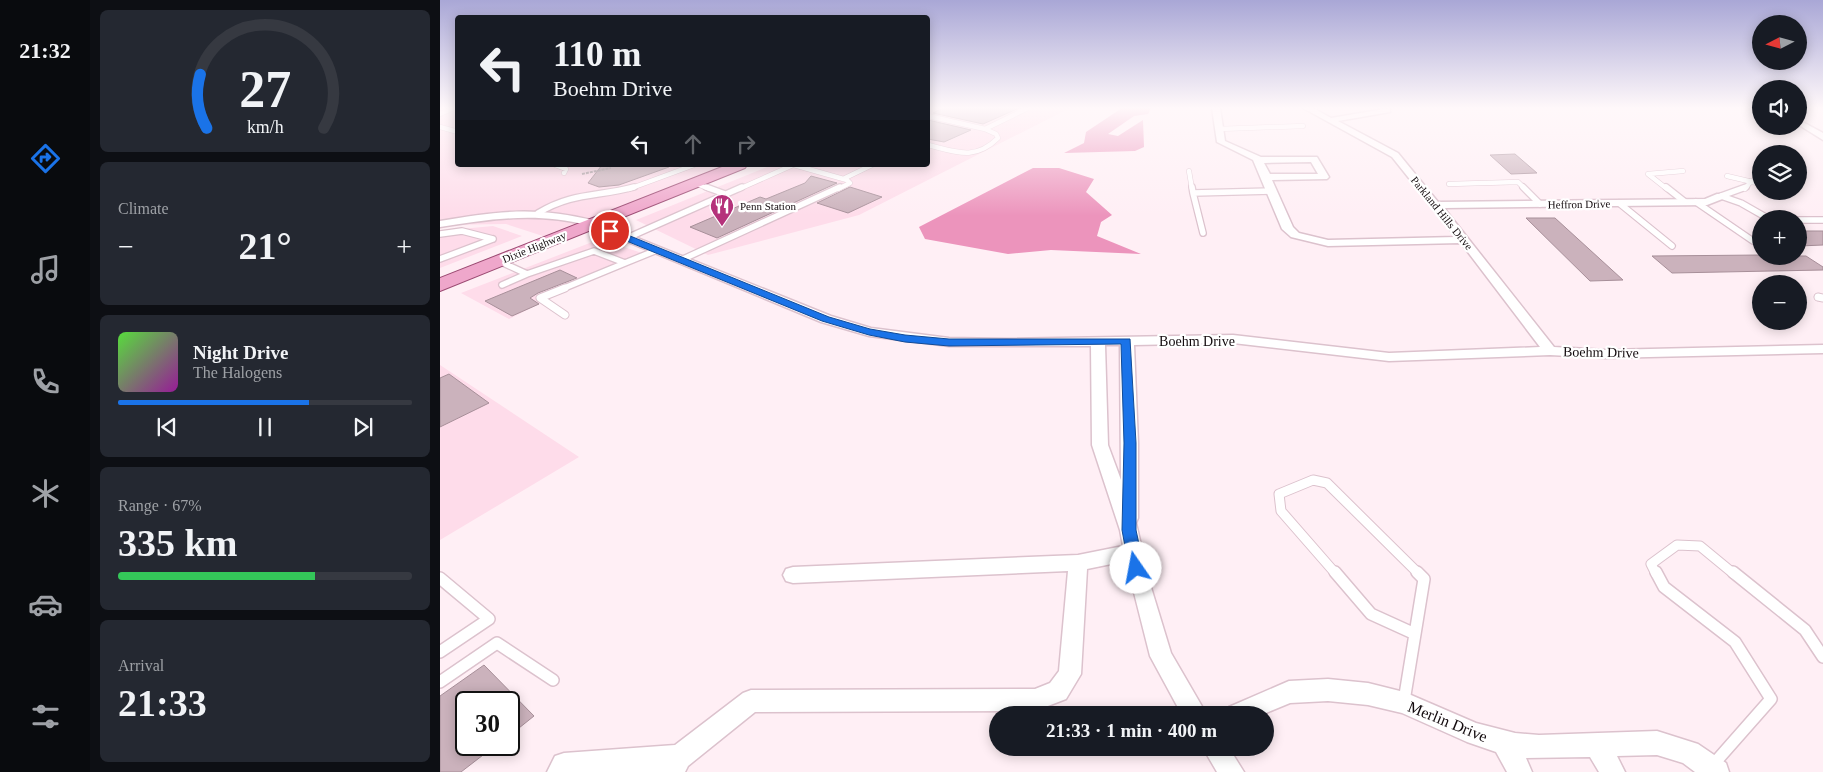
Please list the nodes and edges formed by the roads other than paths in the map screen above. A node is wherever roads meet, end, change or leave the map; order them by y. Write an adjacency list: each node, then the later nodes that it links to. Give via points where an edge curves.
1 (993, 144): 4 (lane, via 972,154)
2 (1225, 144): 5 (street)
3 (1375, 144): 28 (street, Parkland Hills Drive, via 1395,155)
4 (930, 145)
5 (1258, 160): 16 (street); 16 (street, via 1314,159 1324,177)
6 (560, 167): 14 (lane, via 566,169)
7 (689, 167): 30 (lane, via 639,186 568,197)
8 (735, 167): 19 (main road, Dixie Highway)
9 (789, 167): 23 (lane)
10 (801, 167): 17 (lane)
11 (868, 167): 17 (lane)
12 (1188, 171): 22 (lane)
13 (1682, 171): 25 (lane, via 1648,174)
14 (564, 173)
15 (1727, 176): 18 (lane)
16 (1266, 177): 21 (street)
17 (843, 179): 43 (lane, via 850,182)
18 (1751, 182): 24 (lane, via 1745,189)
19 (694, 184): 23 (lane); 33 (main road, Dixie Highway)
20 (1449, 184): 27 (lane, via 1518,182)
21 (1272, 191): 22 (lane); 38 (street, via 1288,229 1311,240 1328,243)
22 (1193, 193): 35 (lane)
23 (725, 194): 37 (lane)
24 (1721, 196): 25 (street, Heffron Drive, via 1707,202); 29 (lane)
25 (1690, 202): 26 (street, Heffron Drive); 39 (lane)
26 (1619, 203): 27 (street, Heffron Drive); 40 (lane)
27 (1540, 204): 28 (street, Heffron Drive)
28 (1435, 206): 38 (street, Parkland Hills Drive)
29 (1753, 210)
30 (538, 213): 33 (street, Boehm Drive); 34 (street, Boehm Drive, via 488,216)
31 (1807, 220): 32 (lane)
32 (1823, 220)
33 (591, 223): 37 (street, Boehm Drive); 44 (main road, Dixie Highway)
34 (440, 224)
35 (1203, 233)
36 (440, 234): 42 (lane, via 462,231 493,239)
37 (627, 238): 41 (street, Boehm Drive)
38 (1464, 240): 53 (street, Parkland Hills Drive)
39 (1752, 240)
40 (1672, 246)
41 (657, 250): 43 (street, Boehm Drive); 45 (lane)
42 (440, 259)
43 (681, 260): 51 (street, Boehm Drive, via 826,319 869,332 949,342)
44 (499, 261): 46 (lane); 47 (main road, Dixie Highway)
45 (626, 263): 46 (lane, via 594,251); 49 (lane, via 540,298)
46 (527, 274): 48 (lane)
47 (440, 285)
48 (502, 285)
49 (565, 315)
50 (1127, 341): 51 (street, Boehm Drive); 53 (street, Boehm Drive, via 1233,340 1389,357); 54 (street)
51 (1098, 342): 54 (street, via 1100,445)
52 (1823, 349): 53 (street, Boehm Drive, via 1606,354)
53 (1550, 351)
54 (1129, 530): 55 (street)
55 (1133, 552): 56 (street); 65 (street, via 1161,656)
56 (1078, 563): 57 (street); 70 (street, via 1070,674 1058,691 1035,700 750,701)
57 (792, 575)
58 (440, 578): 60 (lane, via 489,619)
59 (1415, 634): 59 (lane, via 1424,579 1327,483 1313,480 1280,494 1281,511 1371,614); 64 (lane)
60 (440, 652)
61 (1823, 657): 71 (lane, via 1805,630 1700,546 1677,545 1651,564 1664,587 1736,642 1771,699)
62 (553, 680): 63 (lane, via 497,643)
63 (440, 682)
64 (1404, 702): 66 (street, Merlin Drive, via 1328,690 1289,692); 67 (street, Merlin Drive, via 1475,734)
65 (1190, 706)
66 (1255, 706)
67 (1504, 742): 68 (street, Merlin Drive, via 1539,747); 74 (street)
68 (1596, 745): 71 (street, Merlin Drive, via 1656,742 1689,753); 75 (street)
69 (1221, 756): 73 (street)
70 (675, 764): 72 (street, via 564,765)
71 (1714, 770)
72 (559, 772)
73 (1232, 772)
74 (1520, 772)
75 (1613, 772)

